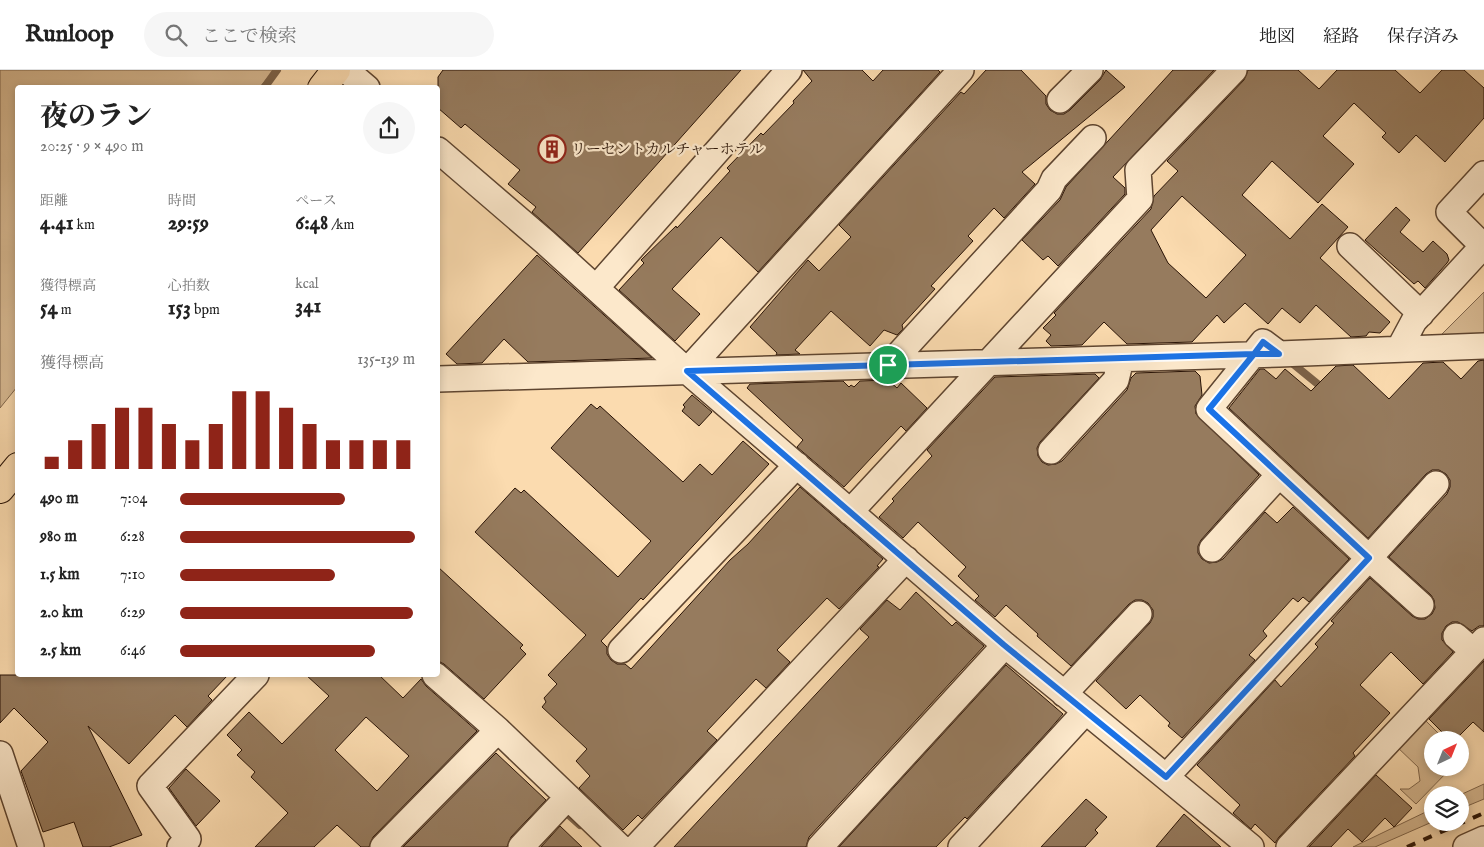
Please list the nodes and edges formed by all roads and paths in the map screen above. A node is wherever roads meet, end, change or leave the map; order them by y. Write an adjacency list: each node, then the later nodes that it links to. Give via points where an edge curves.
1 (336, 70): 7 (highway)
2 (346, 70): 8 (street)
3 (789, 70): 14 (street)
4 (962, 70): 22 (street)
5 (1090, 70): 9 (street)
6 (1234, 70): 20 (street, via 1138,170 1140,199)
7 (324, 85)
8 (363, 85)
9 (1060, 100)
10 (1093, 138): 21 (street)
11 (440, 152): 14 (street)
12 (1484, 174): 15 (street, via 1449,212 1483,246)
13 (1350, 246): 15 (street)
14 (596, 288): 22 (street)
15 (1421, 314): 17 (street)
16 (1484, 346): 17 (street)
17 (1399, 349): 18 (street, via 1279,354 1263,342)
18 (1254, 354): 19 (street); 27 (street, via 1209,409)
19 (1122, 359): 20 (street); 24 (street, via 1116,380)
20 (989, 362): 21 (street); 30 (street)
21 (888, 365): 22 (street)
22 (687, 371): 23 (street); 25 (street)
23 (440, 379)
24 (1051, 451)
25 (796, 465): 30 (street); 38 (street)
26 (15, 471): 29 (highway)
27 (1279, 474): 31 (street); 32 (street)
28 (1436, 484): 32 (street)
29 (0, 489)
30 (850, 512): 33 (street)
31 (1212, 549)
32 (1369, 558): 34 (street); 45 (street)
33 (906, 559): 37 (street); 53 (street)
34 (1421, 605)
35 (1140, 614): 41 (street)
36 (1471, 642): 57 (street)
37 (1004, 645): 41 (street); 54 (street)
38 (621, 650)
39 (254, 677): 49 (street, via 150,786 188,839)
40 (437, 677): 43 (street)
41 (1064, 694): 42 (street)
42 (1085, 712): 45 (street); 55 (street)
43 (492, 736): 46 (street); 50 (street)
44 (0, 754): 48 (street)
45 (1166, 777): 56 (street)
46 (562, 803): 51 (street); 52 (street)
47 (1484, 839): 58 (street)
48 (31, 847)
49 (180, 847)
50 (383, 847)
51 (521, 847)
52 (620, 847)
53 (636, 847)
54 (820, 847)
55 (961, 847)
56 (1251, 847)
57 (1290, 847)
58 (1466, 847)

